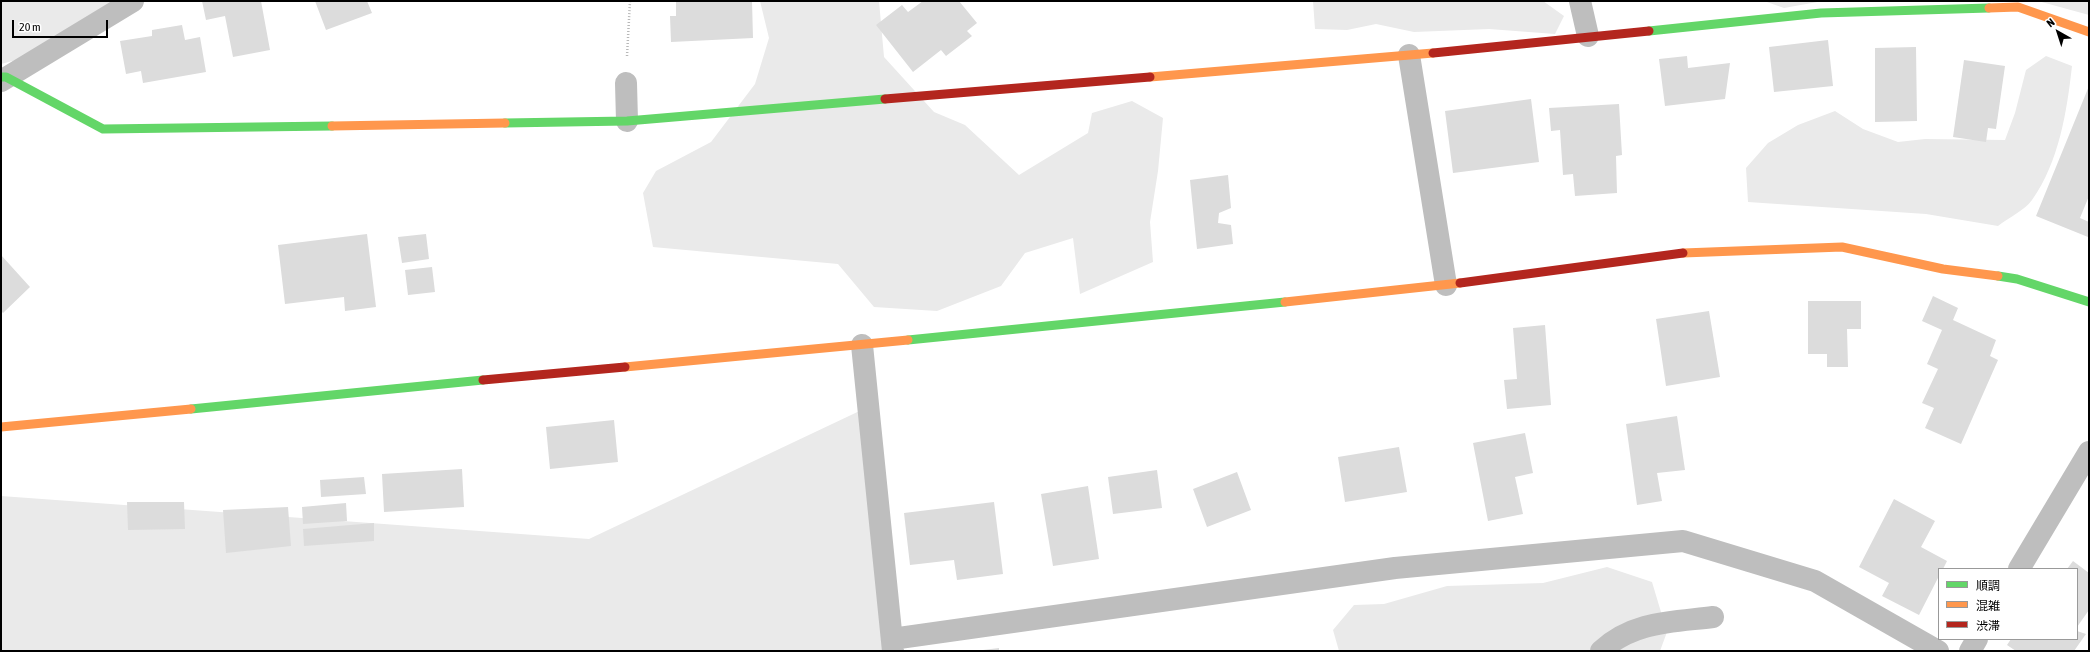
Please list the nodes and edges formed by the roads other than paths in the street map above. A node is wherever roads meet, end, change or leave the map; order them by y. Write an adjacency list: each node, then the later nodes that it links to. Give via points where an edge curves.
1 (133, 1): 6 (street)
2 (1580, 1): 4 (street)
3 (2089, 32): 4 (street, via 2018,7 1821,13)
4 (1588, 36): 5 (street)
5 (1409, 55): 8 (street); 9 (street)
6 (2, 78): 8 (street, via 103,128)
7 (626, 83): 8 (street)
8 (627, 121)
9 (1446, 285): 10 (street, via 1688,252 1842,247 1943,269 2017,279); 11 (street)
10 (2089, 302)
11 (862, 345): 12 (street); 17 (street)
12 (1, 428)
13 (2089, 452): 14 (street)
14 (2020, 568)
15 (1713, 617): 18 (street, via 1645,625 1612,641)
16 (1976, 640): 20 (street)
17 (892, 645): 19 (street, via 1394,568 1683,541 1815,581)
18 (1601, 651)
19 (1938, 651)
20 (1970, 651)

